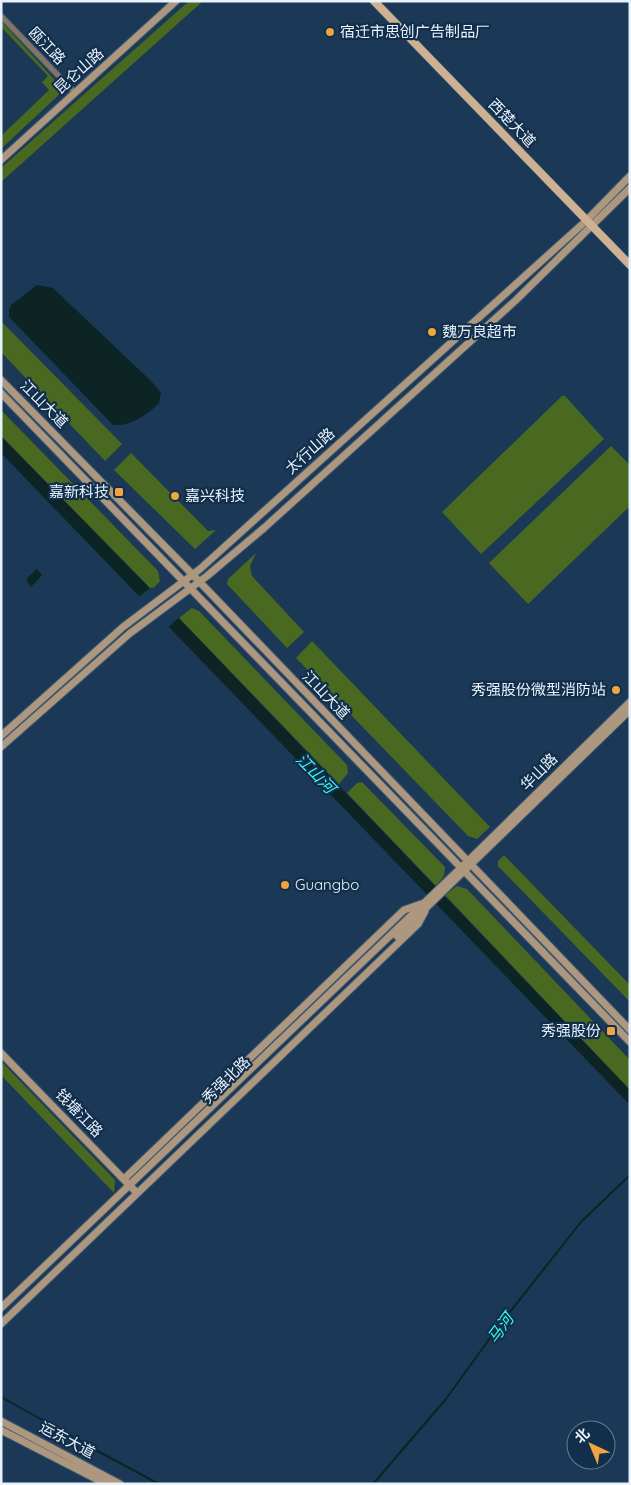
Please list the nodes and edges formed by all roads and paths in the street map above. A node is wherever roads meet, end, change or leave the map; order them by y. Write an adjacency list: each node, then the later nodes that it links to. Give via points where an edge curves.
1 (176, 1): 4 (street, 昆仑山路)
2 (374, 1): 8 (main road, 西楚大道)
3 (1, 16): 4 (street, 瓯江路)
4 (75, 93): 5 (street, 昆仑山路)
5 (1, 160)
6 (630, 176): 8 (street, 太行山路)
7 (630, 188): 8 (street, 太行山路)
8 (589, 223): 9 (main road, 西楚大道); 12 (street, 太行山路); 14 (street, 太行山路, via 516,300)
9 (630, 265)
10 (1, 380): 12 (street, 江山大道)
11 (1, 393): 13 (street, 江山大道)
12 (192, 574): 13 (street, 太行山路); 14 (street, 江山大道)
13 (184, 580): 15 (street, 江山大道); 18 (street, 太行山路, via 142,612)
14 (200, 582): 15 (street, 太行山路); 20 (street, 江山大道)
15 (192, 588): 19 (street, 太行山路, via 148,620); 21 (street, 江山大道)
16 (630, 702): 20 (street, 华山路)
17 (630, 710): 20 (street, 华山路)
18 (1, 736)
19 (1, 747)
20 (469, 864): 21 (street, 秀强北路); 23 (street, 江山大道)
21 (463, 869): 22 (street, 秀强北路); 24 (street, 江山大道)
22 (426, 904): 26 (street, 秀强北路); 26 (street, via 404,910)
23 (630, 1030)
24 (630, 1042)
25 (1, 1053): 26 (street, 钱塘江路)
26 (131, 1186): 27 (street, 秀强北路); 28 (street, 秀强北路); 29 (street)
27 (1, 1308)
28 (1, 1315)
29 (1, 1324)
30 (1, 1420): 33 (street, 运东大道)
31 (1, 1430): 32 (street, 运东大道)
32 (106, 1484)
33 (120, 1484)

